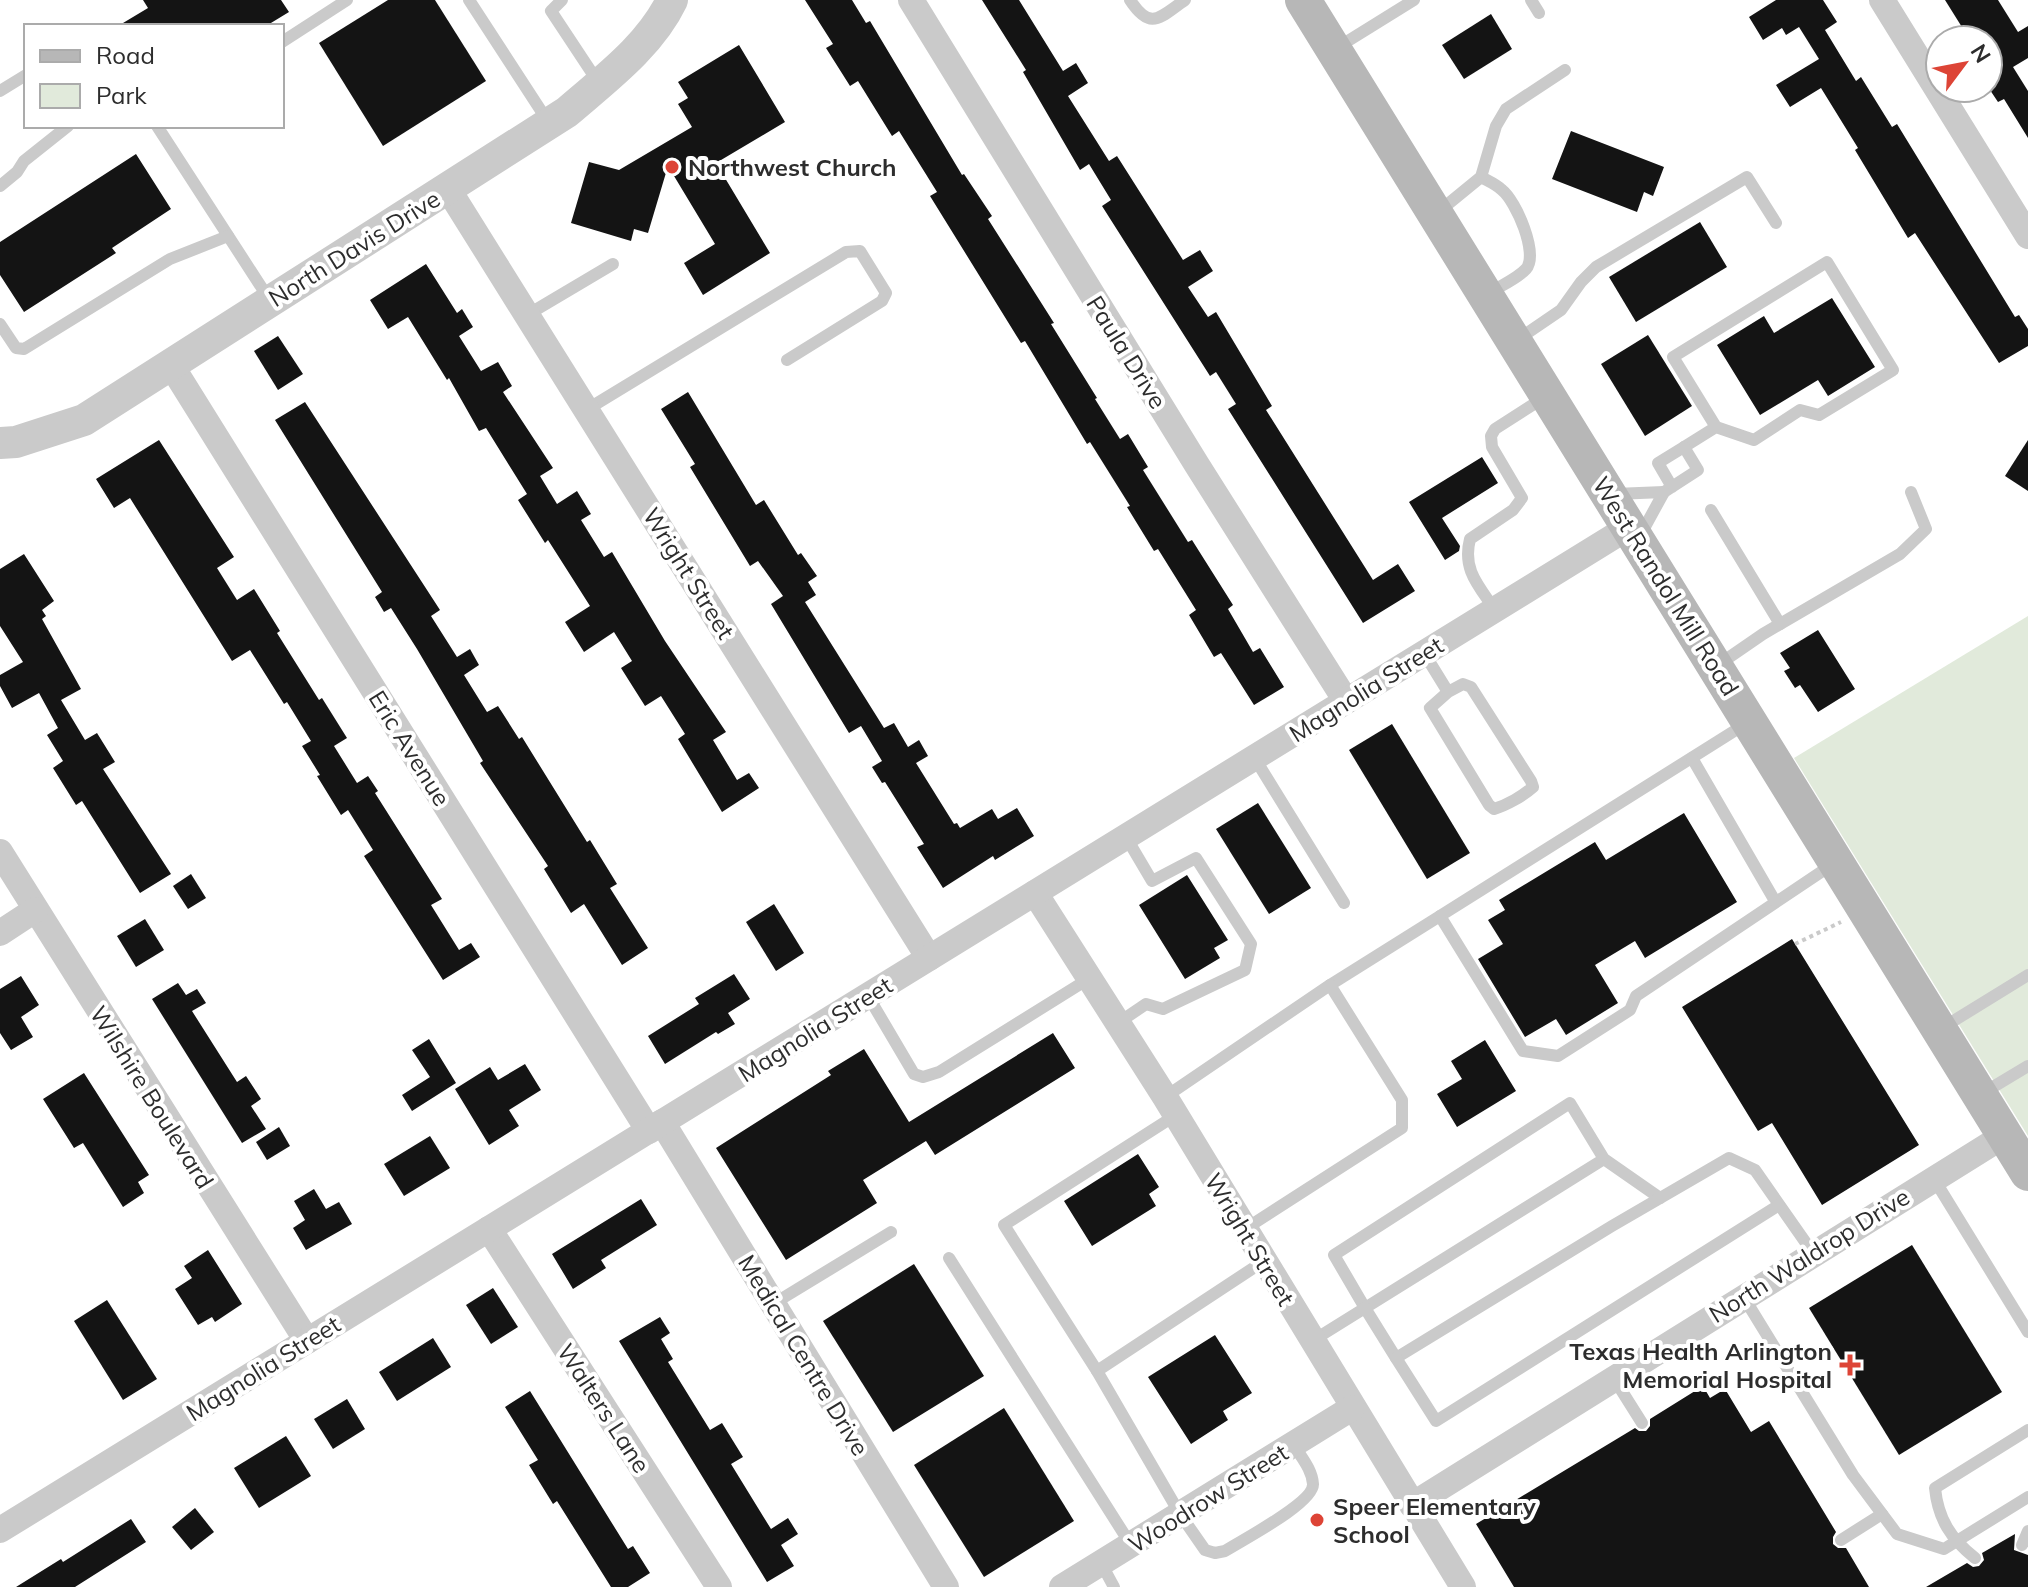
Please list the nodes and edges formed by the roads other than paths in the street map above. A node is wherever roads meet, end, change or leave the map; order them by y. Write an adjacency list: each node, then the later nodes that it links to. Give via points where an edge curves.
1 (347, 0): 13 (lane)
2 (469, 0): 19 (lane)
3 (562, 0): 17 (lane, via 551,11)
4 (672, 0): 17 (street, North Davis Drive, via 662,21)
5 (911, 0): 52 (street, Paula Drive)
6 (1130, 0): 7 (lane, via 1149,19)
7 (1185, 0)
8 (1303, 0): 14 (main road, West Randol Mill Road)
9 (1414, 0): 14 (lane)
10 (1531, 0): 12 (lane)
11 (1882, 0): 28 (street)
12 (1539, 13)
13 (284, 41)
14 (1334, 49): 25 (main road, West Randol Mill Road)
15 (1565, 70): 22 (lane, via 1506,109)
16 (24, 76): 18 (lane)
17 (599, 83): 19 (street, North Davis Drive)
18 (0, 91)
19 (549, 123): 24 (street, North Davis Drive)
20 (65, 128): 23 (lane)
21 (162, 130): 27 (lane)
22 (1481, 177): 25 (lane); 30 (lane, via 1503,190 1516,207 1530,261 1525,270)
23 (0, 186)
24 (448, 189): 31 (street, North Davis Drive); 32 (street, Wright Street)
25 (1436, 214): 30 (main road, West Randol Mill Road)
26 (1776, 223): 34 (lane, via 1747,177 1596,267 1561,310)
27 (228, 236): 31 (lane); 33 (lane, via 170,259 24,349 16,348)
28 (2028, 236)
29 (613, 264): 32 (lane)
30 (1486, 295): 34 (main road, West Randol Mill Road)
31 (271, 301): 36 (street, North Davis Drive)
32 (527, 315): 38 (street, Wright Street)
33 (0, 324)
34 (1515, 342): 37 (main road, West Randol Mill Road)
35 (787, 360): 38 (lane, via 882,301 886,293 860,251 846,252)
36 (171, 365): 40 (street, North Davis Drive, via 84,420); 75 (street, Eric Avenue)
37 (1548, 395): 44 (main road, West Randol Mill Road); 47 (lane, via 1491,436 1492,447 1522,498 1470,539 1467,549 1468,570)
38 (586, 410): 65 (street, Wright Street)
39 (1716, 427): 39 (lane, via 1673,357 1827,262 1893,370 1819,415 1800,410 1754,440); 41 (lane)
40 (0, 443)
41 (1684, 447): 42 (lane, via 1658,463); 42 (lane, via 1698,470)
42 (1668, 489): 44 (lane); 46 (lane)
43 (1911, 492): 48 (lane, via 1926,529 1900,554)
44 (1609, 494): 46 (main road, West Randol Mill Road)
45 (1711, 510): 48 (lane)
46 (1633, 534): 47 (street, Magnolia Street); 50 (main road, West Randol Mill Road)
47 (1495, 610): 49 (street, Magnolia Street)
48 (1780, 624): 50 (lane)
49 (1424, 653): 51 (lane); 52 (street, Magnolia Street)
50 (1716, 667): 53 (main road, West Randol Mill Road)
51 (1448, 692): 51 (lane, via 1463,684 1471,687 1531,781 1528,792 1500,808 1489,805 1430,708)
52 (1346, 701): 54 (street, Magnolia Street)
53 (1750, 722): 55 (lane); 58 (main road, West Randol Mill Road)
54 (1254, 757): 56 (street, Magnolia Street); 61 (lane)
55 (1692, 758): 60 (lane); 63 (lane)
56 (1126, 837): 59 (street, Magnolia Street); 70 (lane, via 1152,881 1196,858 1251,944 1245,970 1163,1009 1146,1004)
57 (0, 852): 62 (street, Wilshire Boulevard)
58 (1836, 862): 60 (lane); 71 (main road, West Randol Mill Road)
59 (1035, 893): 65 (street, Magnolia Street); 67 (street, Wright Street)
60 (1775, 901): 63 (lane, via 1636,996 1630,1010 1558,1056 1523,1051)
61 (1344, 903)
62 (35, 910): 64 (street); 92 (street, Wilshire Boulevard)
63 (1440, 916): 68 (lane)
64 (0, 933)
65 (929, 958): 69 (street, Magnolia Street)
66 (2028, 975): 71 (lane)
67 (1090, 978): 69 (lane, via 923,1077 914,1074); 70 (street, Wright Street)
68 (1330, 985): 74 (lane); 83 (lane, via 1402,1100 1402,1128)
69 (868, 996): 75 (street, Magnolia Street)
70 (1118, 1023): 74 (street, Wright Street)
71 (1940, 1029): 73 (main road, West Randol Mill Road)
72 (2028, 1066): 73 (lane)
73 (1980, 1095): 76 (main road, West Randol Mill Road)
74 (1170, 1106): 83 (street, Wright Street); 95 (lane, via 1004,1225)
75 (655, 1126): 82 (street, Magnolia Street); 89 (street, Medical Centre Drive)
76 (2005, 1135): 78 (main road, West Randol Mill Road); 79 (street, North Waldrop Drive)
77 (1604, 1159): 80 (lane); 90 (lane); 90 (lane, via 1570,1103 1334,1255)
78 (2028, 1173)
79 (1934, 1179): 85 (street, North Waldrop Drive); 91 (lane)
80 (1660, 1198): 81 (lane, via 1729,1158 1755,1170); 94 (lane)
81 (1779, 1205): 85 (lane); 94 (lane, via 1436,1421)
82 (489, 1229): 92 (street, Magnolia Street); 113 (street, Walters Lane)
83 (1245, 1229): 87 (street, Wright Street)
84 (891, 1232): 89 (lane)
85 (1813, 1253): 88 (street, North Waldrop Drive)
86 (949, 1258): 109 (lane)
87 (1264, 1261): 93 (street, Wright Street); 95 (lane)
88 (1743, 1296): 96 (street, North Waldrop Drive); 104 (lane)
89 (773, 1304): 114 (street, Medical Centre Drive)
90 (1365, 1308): 93 (lane); 94 (lane)
91 (2028, 1332)
92 (307, 1341): 105 (street, Magnolia Street)
93 (1312, 1341): 97 (street, Wright Street)
94 (1396, 1358)
95 (1097, 1371): 103 (lane)
96 (1613, 1377): 98 (lane); 102 (street, North Waldrop Drive)
97 (1352, 1408): 100 (street, Woodrow Street); 102 (street, Wright Street)
98 (1642, 1423)
99 (2028, 1430): 108 (lane, via 1935,1488 1937,1508)
100 (1294, 1445): 103 (street, Woodrow Street); 103 (lane, via 1309,1469 1311,1494 1255,1533 1215,1553 1205,1550)
101 (2028, 1497): 108 (lane)
102 (1412, 1505): 117 (street, Wright Street)
103 (1180, 1514): 109 (street, Woodrow Street)
104 (1882, 1514): 107 (lane); 108 (lane, via 1897,1534 1944,1549)
105 (0, 1530)
106 (2028, 1531): 110 (lane)
107 (1841, 1540)
108 (1955, 1542): 111 (lane)
109 (1131, 1545): 112 (street, Woodrow Street)
110 (2022, 1545)
111 (1975, 1558)
112 (1101, 1563): 115 (street, Woodrow Street); 116 (lane)
113 (719, 1587)
114 (946, 1587)
115 (1062, 1587)
116 (1114, 1587)
117 (1463, 1587)

